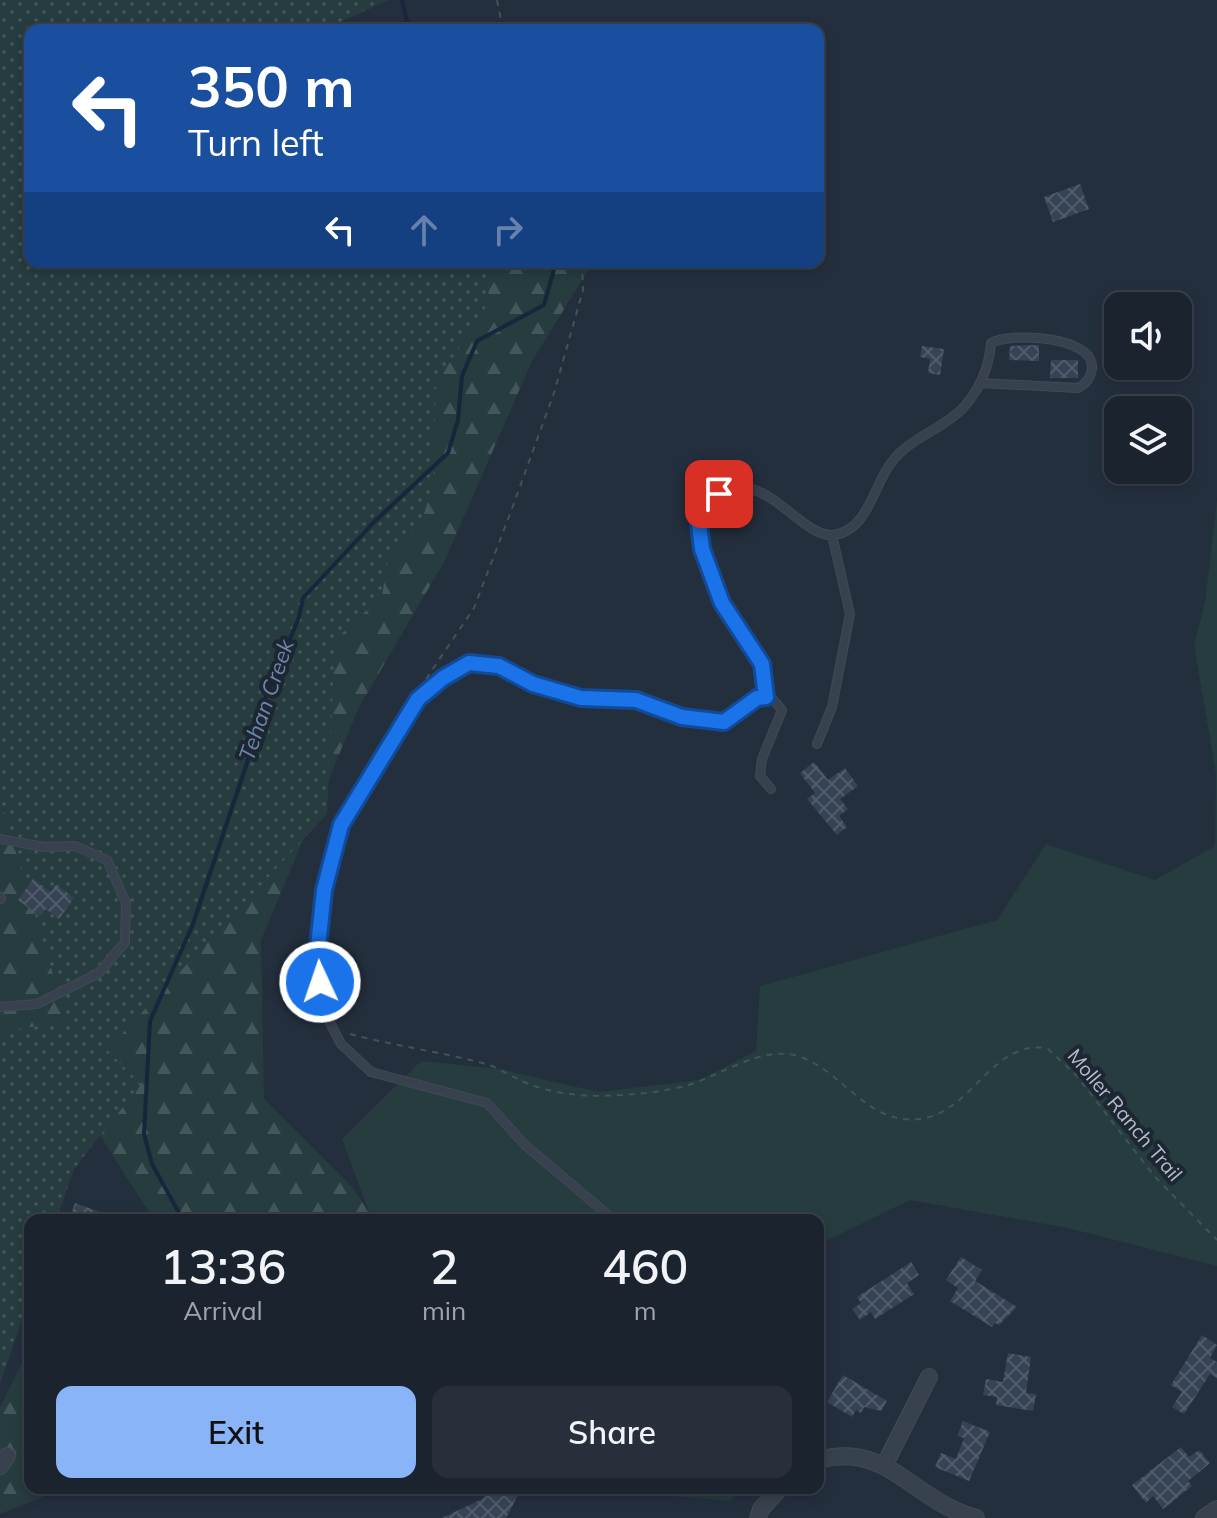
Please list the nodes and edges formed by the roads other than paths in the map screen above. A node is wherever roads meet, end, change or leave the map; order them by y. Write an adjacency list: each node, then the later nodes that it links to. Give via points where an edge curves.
1 (980, 383): 1 (lane, via 989,367 991,343 1002,338 1077,346 1091,361 1089,379 1078,388); 2 (lane, via 962,409 893,460 866,512 850,529)
2 (832, 535): 3 (lane, via 753,490 719,494 702,514 699,535 711,578 762,664); 4 (lane, via 850,614 832,707)
3 (766, 697): 5 (lane, via 782,710 762,759 760,776); 8 (lane, via 724,722 682,717 636,700 581,698 533,684 499,666 469,663 418,699 341,825 324,890 317,956 323,1009 341,1044 371,1072 487,1103 525,1145)
4 (817, 744)
5 (771, 789)
6 (0, 839): 7 (lane, via 75,846 107,860 126,903 125,942 99,973 37,1004)
7 (0, 1007)
8 (607, 1214)
9 (929, 1377): 11 (street)
10 (824, 1458): 11 (street, via 865,1456)
11 (885, 1464): 15 (street, via 919,1492)
12 (775, 1494): 14 (street)
13 (1217, 1509): 16 (street)
14 (758, 1518)
15 (976, 1518)
16 (1204, 1518)

